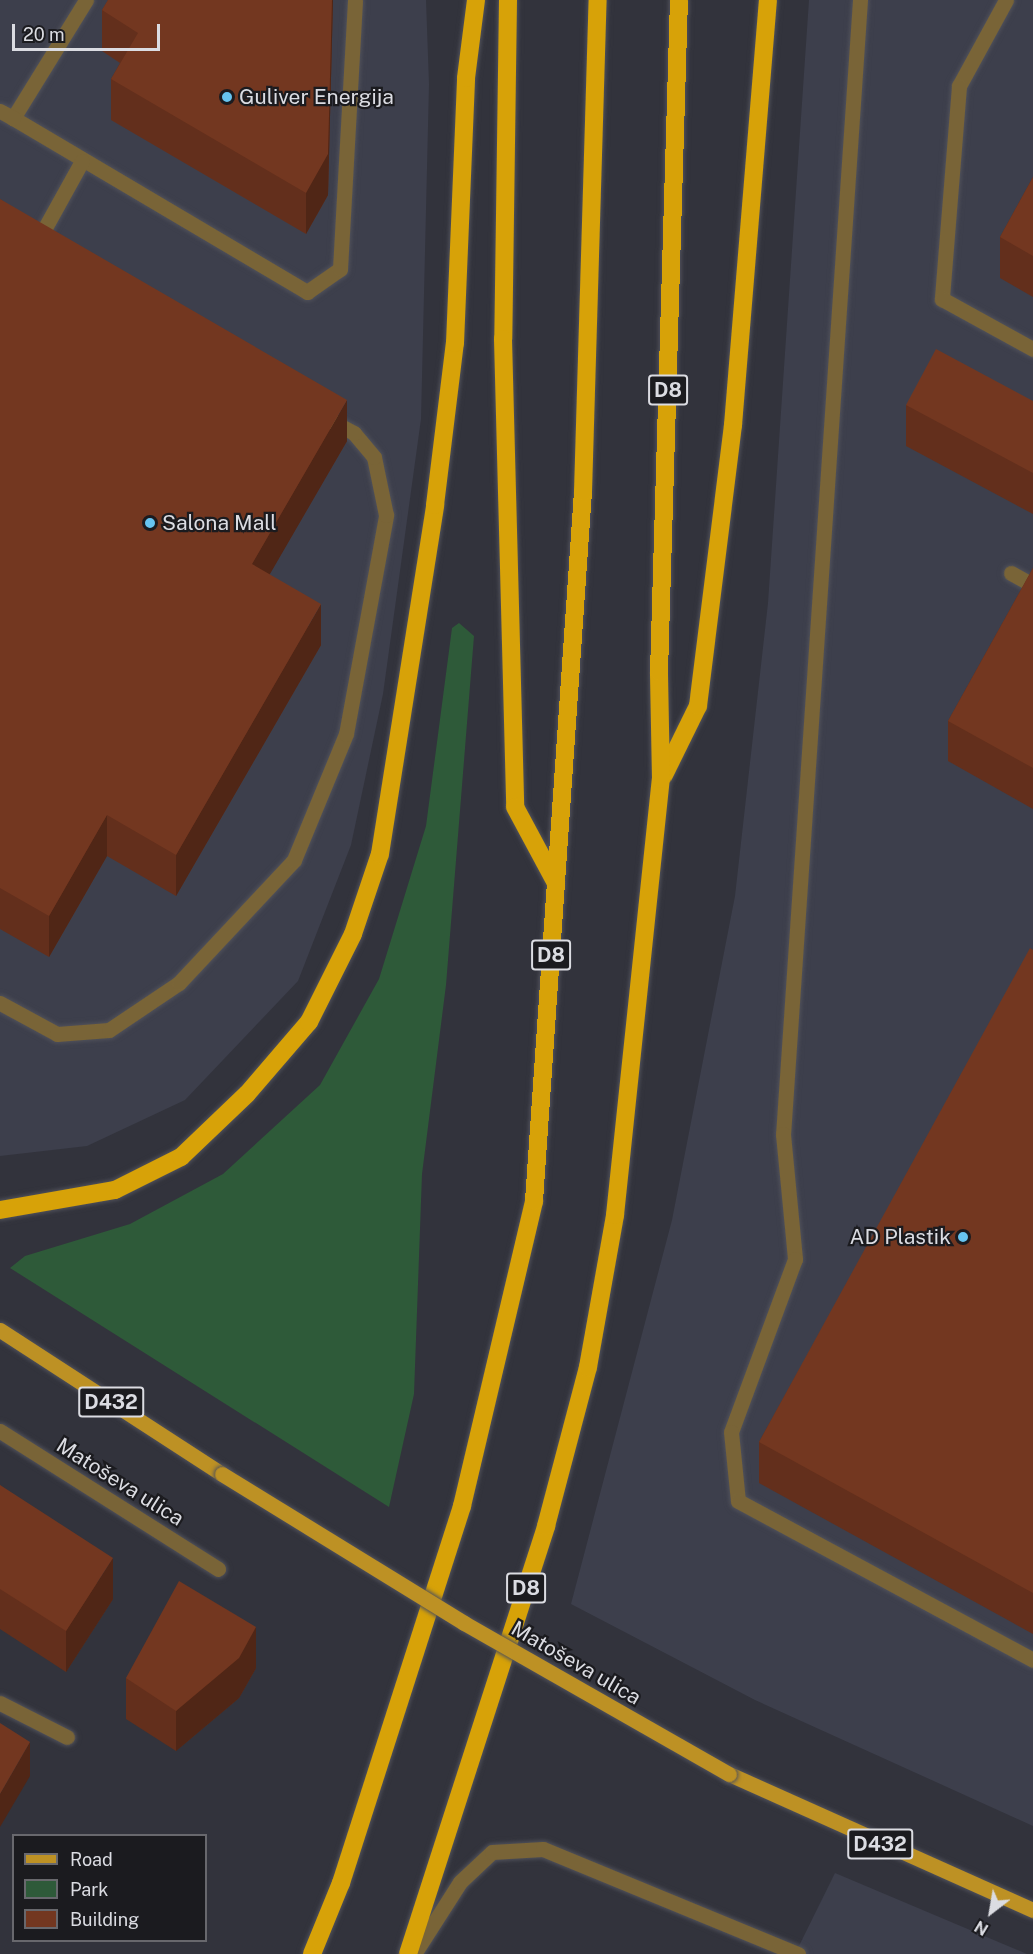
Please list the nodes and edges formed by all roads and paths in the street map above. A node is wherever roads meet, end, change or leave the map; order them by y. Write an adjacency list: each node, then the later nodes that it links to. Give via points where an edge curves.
1 (86, 0): 10 (street)
2 (355, 0): 11 (street, via 340,269 307,292)
3 (476, 0): 20 (highway, via 466,78 454,343 403,732 380,854 353,934 309,1022 247,1094 181,1157 115,1190)
4 (508, 0): 18 (highway, via 503,328 515,807)
5 (598, 0): 18 (highway, D8, via 583,492)
6 (679, 0): 17 (highway, D8, via 659,672)
7 (768, 0): 17 (highway, via 734,413 698,706)
8 (860, 0): 24 (street, via 783,1134 795,1259 731,1431 738,1501)
9 (1006, 0): 13 (street, via 959,86 942,299)
10 (6, 115): 11 (street)
11 (82, 161): 12 (street, via 38,252)
12 (16, 240)
13 (1033, 349)
14 (318, 413): 19 (street, via 354,433 374,457 386,515 346,734 294,861 179,982 109,1030 57,1034)
15 (1011, 573): 16 (street)
16 (1033, 585)
17 (662, 779): 29 (highway, D8, via 615,1215 588,1367 546,1526)
18 (556, 883): 28 (highway, D8, via 531,1212 462,1506 341,1883)
19 (0, 1003)
20 (0, 1210)
21 (0, 1330): 27 (main road, Matoševa ulica / D432, bridge, via 222,1474 464,1623 729,1774)
22 (0, 1431): 23 (street, Matoševa ulica)
23 (218, 1569)
24 (1033, 1660)
25 (0, 1703): 26 (street)
26 (67, 1737)
27 (1033, 1910)
28 (312, 1954)
29 (408, 1954)
30 (414, 1954): 31 (street, via 460,1882 492,1852 543,1849 673,1899)
31 (798, 1954)

